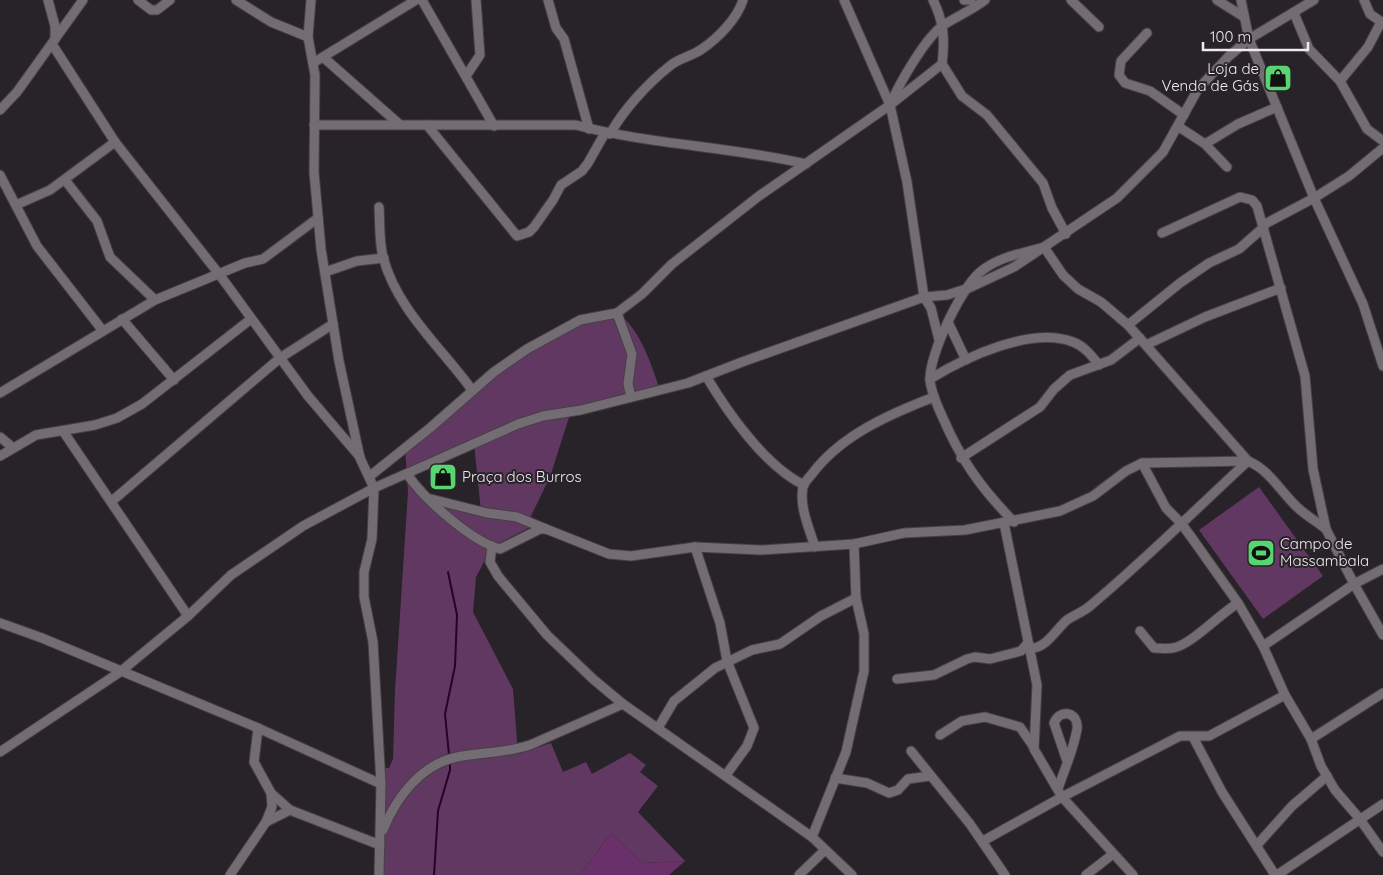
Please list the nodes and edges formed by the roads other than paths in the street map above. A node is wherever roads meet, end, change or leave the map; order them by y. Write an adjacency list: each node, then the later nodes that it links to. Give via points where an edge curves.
1 (48, 0): 30 (street, via 55,26)
2 (83, 0): 30 (street)
3 (138, 0): 4 (street, via 151,10 157,10)
4 (170, 0)
5 (236, 0): 28 (street, via 271,22)
6 (311, 0): 28 (street)
7 (416, 0): 31 (street)
8 (422, 0): 34 (street)
9 (476, 0): 34 (street, via 480,55)
10 (548, 0): 45 (street, via 556,28 564,39)
11 (743, 0): 46 (street, via 740,11 712,40 701,50 668,68)
12 (844, 0): 36 (street)
13 (933, 0): 25 (street)
14 (964, 0): 15 (street)
15 (972, 0)
16 (985, 0): 25 (street)
17 (1071, 0): 26 (street)
18 (1217, 0): 23 (street)
19 (1241, 0): 23 (street)
20 (1314, 0): 22 (street)
21 (1364, 0): 24 (street, via 1370,14)
22 (1294, 13): 29 (street); 35 (street, via 1309,49)
23 (1244, 17): 29 (street)
24 (1382, 23): 35 (street, via 1368,47)
25 (943, 25): 33 (street); 36 (street, via 918,56)
26 (1099, 28)
27 (1147, 33): 39 (street, via 1121,61 1118,75 1125,83 1150,91)
28 (308, 38): 32 (street)
29 (1249, 39): 37 (street); 39 (street, via 1228,56 1198,89)
30 (53, 41): 38 (street, via 17,92); 48 (street)
31 (323, 57): 32 (street); 40 (street)
32 (313, 63): 41 (street)
33 (942, 64): 36 (street); 61 (street, via 962,96 987,115 1043,183)
34 (466, 76): 43 (street)
35 (1340, 81): 47 (street, via 1361,121)
36 (890, 105): 51 (street); 68 (street, via 907,182)
37 (1277, 107): 49 (street, via 1238,124); 55 (street)
38 (0, 110)
39 (1184, 115): 44 (street)
40 (399, 124): 41 (street); 42 (street)
41 (314, 125): 58 (street)
42 (427, 125): 43 (street); 46 (street, via 517,236 534,227 561,185 582,171)
43 (494, 126): 45 (street, via 562,124)
44 (1179, 127): 49 (street); 61 (street, via 1163,152 1117,198)
45 (589, 129): 46 (street)
46 (608, 134): 51 (street, via 724,148)
47 (1383, 141)
48 (115, 142): 54 (street); 65 (street)
49 (1205, 144): 52 (street)
50 (1383, 148): 55 (street, via 1349,176)
51 (806, 164): 70 (street, via 672,264 642,294)
52 (1227, 167)
53 (0, 175): 56 (street)
54 (64, 180): 56 (street); 69 (street, via 97,221 110,257)
55 (1314, 198): 59 (street); 82 (street, via 1363,304)
56 (16, 205): 76 (street, via 37,246)
57 (380, 208): 63 (street)
58 (318, 218): 64 (street); 65 (street, via 263,259 245,262)
59 (1264, 226): 60 (street, via 1252,200 1240,197); 67 (street); 75 (street, via 1239,249 1180,282)
60 (1162, 233)
61 (1066, 234): 62 (street)
62 (1044, 248): 66 (street, via 1014,267); 75 (street, via 1063,275 1078,289 1101,302)
63 (384, 258): 64 (street, via 357,261); 88 (street, via 392,282 417,321)
64 (325, 272): 74 (street)
65 (219, 274): 69 (street); 72 (street)
66 (969, 288): 68 (street); 73 (street)
67 (1281, 288): 78 (street); 109 (street, via 1305,376 1313,469)
68 (924, 298): 77 (street, via 931,308); 85 (street)
69 (155, 300): 71 (street)
70 (617, 312): 88 (street, via 580,320 527,350); 90 (street, via 632,354 628,384)
71 (122, 319): 76 (street); 87 (street)
72 (251, 319): 79 (street); 87 (street)
73 (948, 322): 77 (street); 80 (street)
74 (333, 324): 79 (street); 96 (street)
75 (1128, 325): 78 (street)
76 (103, 330): 89 (street)
77 (939, 340): 83 (street)
78 (1143, 341): 81 (street); 98 (street)
79 (280, 358): 96 (street); 105 (street)
80 (966, 360): 81 (street, via 1027,339 1051,337 1074,342); 84 (street)
81 (1100, 365): 97 (street, via 1070,374 1040,407)
82 (1383, 366)
83 (932, 367): 84 (street); 86 (street)
84 (948, 368): 86 (street)
85 (706, 376): 90 (street); 102 (street, via 738,423 775,466)
86 (930, 379): 91 (street)
87 (174, 380): 92 (street, via 117,418)
88 (472, 390): 101 (street)
89 (0, 393)
90 (631, 397): 100 (street, via 518,424)
91 (934, 397): 97 (street); 102 (street, via 889,414 846,442 822,460)
92 (63, 431): 94 (street, via 36,435); 105 (street)
93 (0, 437): 94 (street)
94 (12, 447): 95 (street)
95 (0, 456)
96 (360, 458): 101 (street)
97 (961, 458): 106 (street)
98 (1248, 461): 99 (street); 107 (street); 109 (street, via 1271,476 1296,506)
99 (1142, 463): 106 (street, via 1080,503 1060,511); 107 (street, via 1166,508)
100 (407, 474): 103 (street); 104 (street)
101 (370, 476): 103 (street)
102 (804, 485): 113 (street, via 802,500)
103 (374, 488): 118 (street, via 303,526 231,575); 143 (street, via 372,538 364,572 364,597 372,642)
104 (429, 498): 108 (street, via 517,517); 111 (street, via 468,533)
105 (112, 501): 118 (street)
106 (1009, 522): 110 (street, via 965,530 904,533); 122 (street)
107 (1181, 523): 117 (street); 122 (street, via 1089,608 1067,620 1049,640 1032,649)
108 (546, 529): 111 (street, via 507,546); 112 (street, via 609,554 648,555)
109 (1326, 529): 115 (street)
110 (854, 544): 113 (street); 116 (street)
111 (492, 546): 129 (street, via 490,562 525,609 547,635)
112 (695, 547): 113 (street, via 762,550); 124 (street, via 720,623)
113 (815, 547)
114 (1383, 569): 115 (street)
115 (1354, 584): 121 (street); 123 (street)
116 (856, 598): 124 (street, via 821,616 780,644); 142 (street, via 864,634 864,670 846,752)
117 (1238, 603): 120 (street, via 1176,647 1154,648); 123 (street)
118 (188, 616): 125 (street)
119 (0, 623): 125 (street)
120 (1140, 631)
121 (1383, 635)
122 (1028, 646): 126 (street, via 990,659 967,659 934,675); 135 (street, via 1037,685)
123 (1263, 646): 128 (street)
124 (727, 660): 131 (street, via 674,701); 139 (street, via 754,728 747,746)
125 (120, 672): 130 (street); 137 (street)
126 (897, 679)
127 (1383, 693): 134 (street)
128 (1285, 695): 133 (street, via 1209,736); 134 (street)
129 (623, 704): 131 (street); 151 (street, via 515,750 456,757 441,763 408,786 392,806)
130 (258, 728): 143 (street); 144 (street, via 254,762)
131 (658, 728): 139 (street)
132 (940, 735): 135 (street, via 962,720 992,718 1020,727)
133 (1193, 737): 145 (street, via 1180,736); 153 (street, via 1222,792)
134 (1311, 739): 141 (street)
135 (1034, 749): 145 (street)
136 (911, 751): 140 (street)
137 (0, 752)
138 (1067, 761): 138 (street, via 1077,722 1068,713 1062,713 1054,724); 145 (street)
139 (726, 775): 150 (street)
140 (930, 776): 142 (street, via 908,780 898,790 889,793 868,783); 152 (street)
141 (1327, 776): 148 (street); 153 (street, via 1292,806)
142 (835, 778): 150 (street)
143 (382, 784): 151 (street)
144 (271, 792): 147 (street); 149 (street, via 272,807)
145 (1060, 793): 152 (street); 156 (street)
146 (1383, 804): 148 (street)
147 (290, 810): 149 (street); 151 (street)
148 (1359, 818): 155 (street); 164 (street)
149 (266, 822): 157 (street)
150 (812, 837): 154 (street)
151 (380, 841): 158 (street)
152 (983, 841): 161 (street)
153 (1257, 845): 164 (street)
154 (825, 850): 159 (street); 160 (street)
155 (1383, 852)
156 (1113, 854): 162 (street); 163 (street)
157 (230, 875)
158 (379, 875)
159 (798, 875)
160 (852, 875)
161 (1004, 875)
162 (1086, 875)
163 (1133, 875)
164 (1276, 875)

